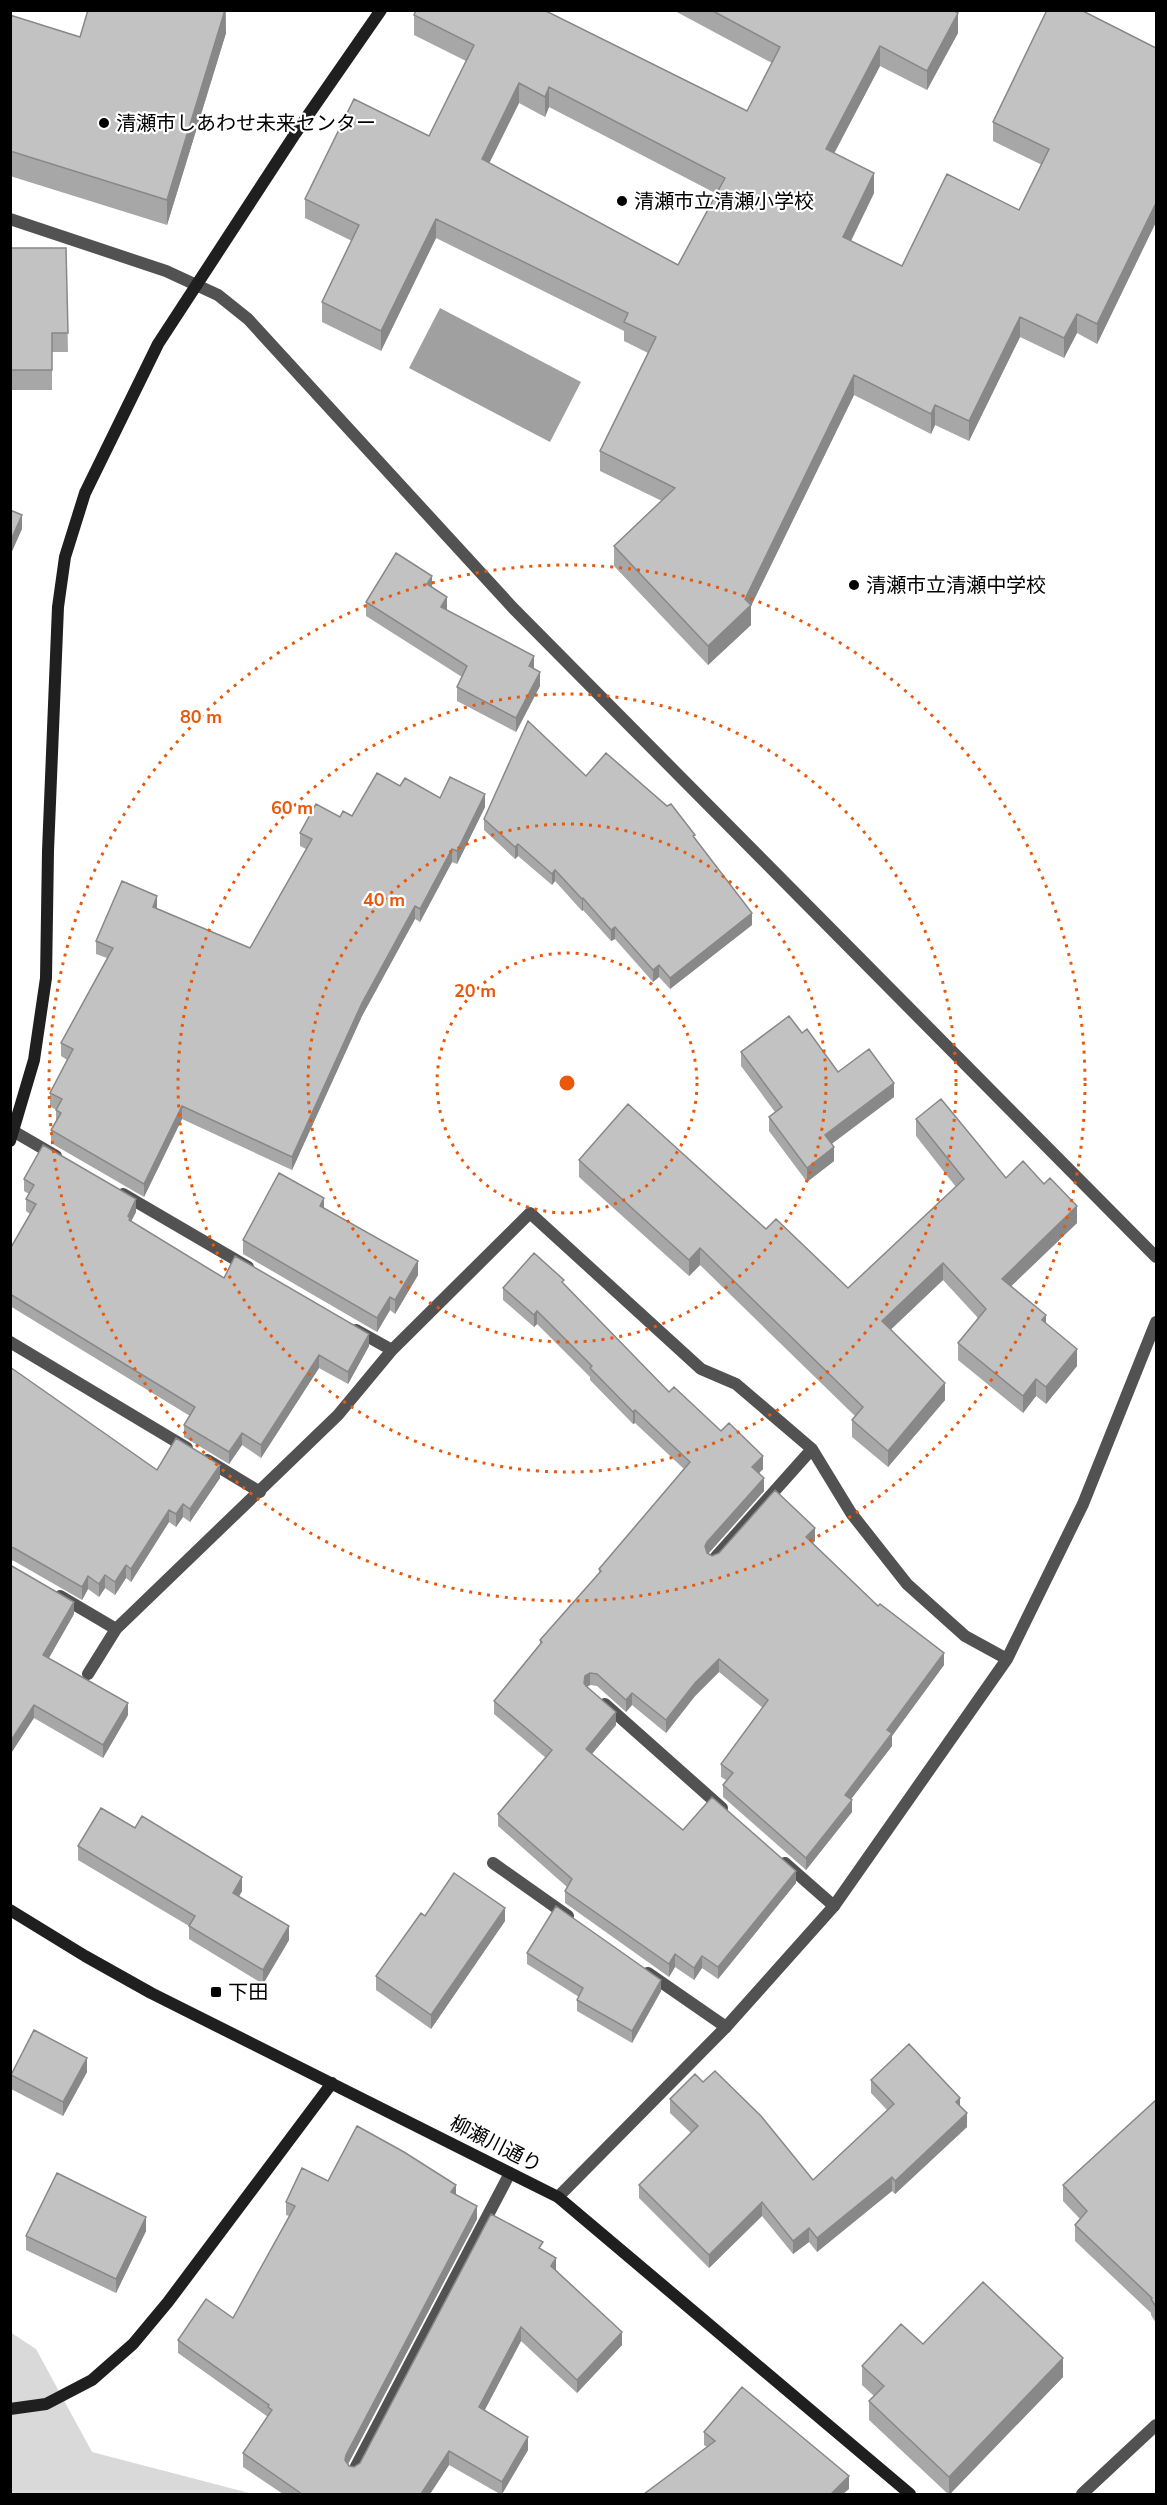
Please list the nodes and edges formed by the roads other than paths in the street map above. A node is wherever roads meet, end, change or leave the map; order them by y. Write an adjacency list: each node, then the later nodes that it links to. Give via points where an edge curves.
1 (381, 10): 3 (street)
2 (10, 219): 3 (street)
3 (196, 284): 4 (street, via 158,344 114,430 85,494 65,557 58,619 46,978 34,1060); 7 (street, via 218,295 248,319 513,608)
4 (12, 1136): 5 (street)
5 (64, 1161)
6 (116, 1190): 8 (street)
7 (1156, 1257)
8 (259, 1273)
9 (341, 1320): 12 (street)
10 (1156, 1322): 18 (street, via 1083,1504)
11 (10, 1342): 14 (street)
12 (392, 1350): 13 (street, via 530,1213 700,1369 736,1384); 14 (street, via 338,1415)
13 (812, 1449): 15 (street); 18 (street, via 851,1513 907,1584 965,1636)
14 (260, 1492): 17 (street)
15 (713, 1560)
16 (49, 1590): 17 (street)
17 (116, 1629): 19 (street)
18 (1007, 1659): 24 (street)
19 (88, 1674)
20 (592, 1693): 21 (street)
21 (735, 1819)
22 (771, 1850): 24 (street)
23 (493, 1863): 26 (street)
24 (834, 1906): 28 (street)
25 (10, 1910): 29 (street, 柳瀬川通り, via 151,1993)
26 (580, 1924)
27 (639, 1966): 28 (street)
28 (726, 2027): 31 (street)
29 (332, 2083): 30 (street, 柳瀬川通り); 32 (street, via 133,2344 92,2380 46,2404)
30 (510, 2173): 31 (street, 柳瀬川通り); 34 (street)
31 (558, 2197): 35 (street, 柳瀬川通り)
32 (10, 2409)
33 (1156, 2425): 36 (street)
34 (353, 2472)
35 (910, 2494)
36 (1082, 2494)

